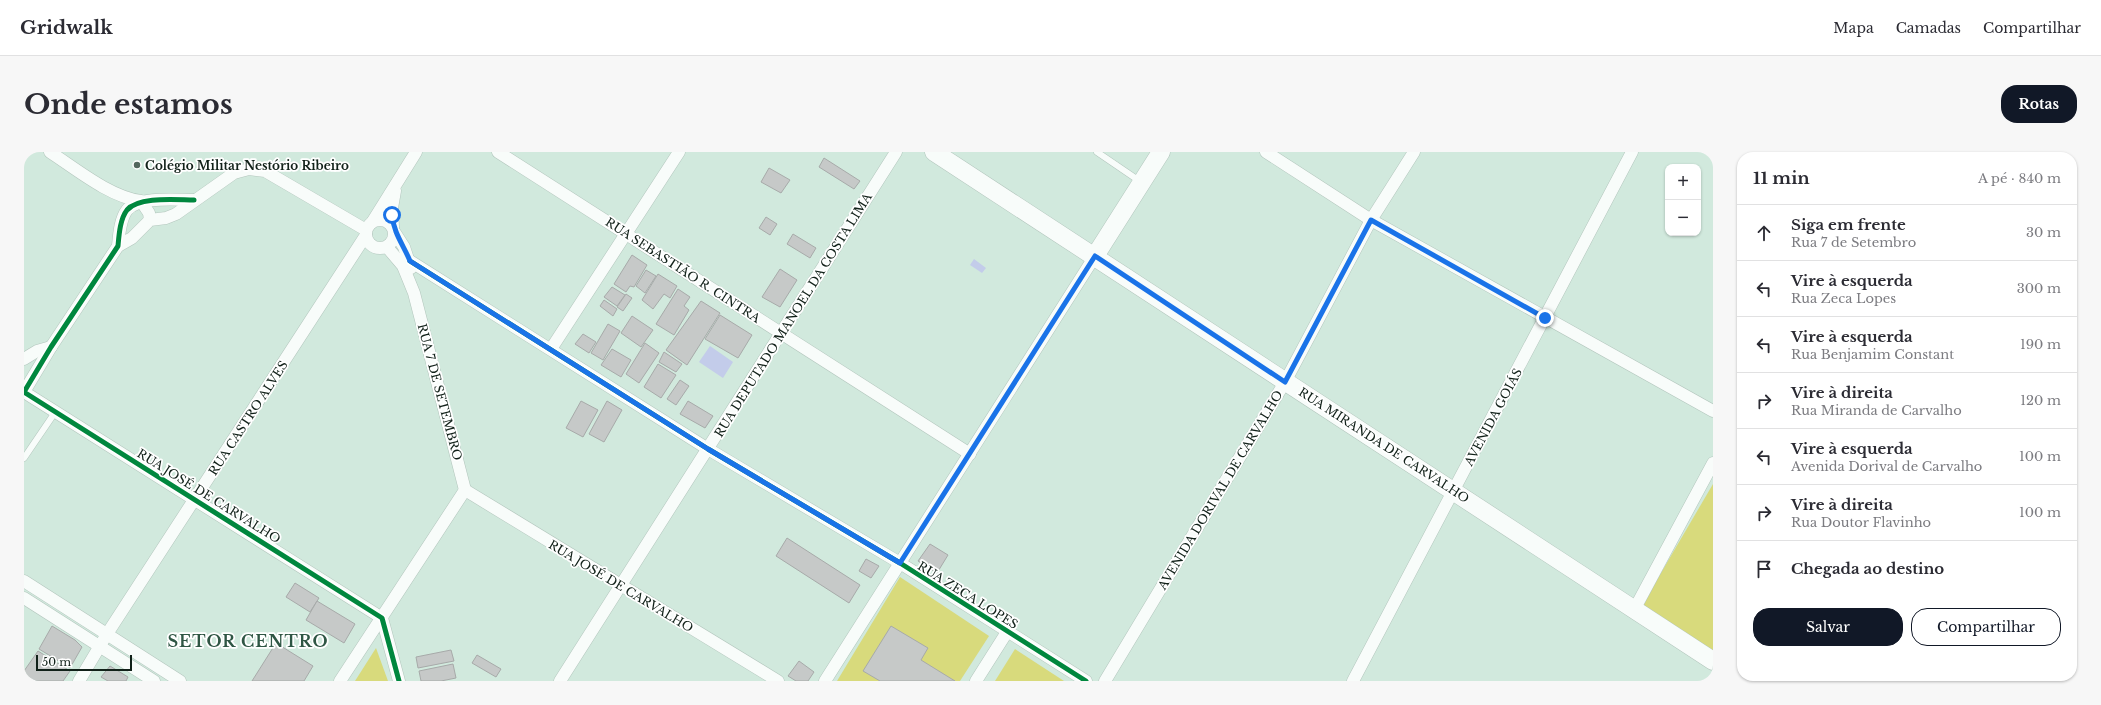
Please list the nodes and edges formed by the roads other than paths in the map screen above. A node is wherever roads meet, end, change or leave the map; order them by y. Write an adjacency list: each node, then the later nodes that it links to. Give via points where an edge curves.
1 (50, 152): 15 (street, via 109,189)
2 (416, 152): 12 (street, RUA CASTRO ALVES)
3 (498, 152): 20 (street, RUA SEBASTIÃO R. CINTRA)
4 (679, 152): 20 (street)
5 (896, 152): 27 (street, RUA DEPUTADO MANOEL DA COSTA LIMA)
6 (934, 152): 23 (main road, RUA MIRANDA DE CARVALHO)
7 (1097, 152): 13 (lane)
8 (1161, 152): 13 (main road)
9 (1266, 152): 17 (street)
10 (1414, 152): 17 (street, AVENIDA DORIVAL DE CARVALHO)
11 (1632, 152): 26 (street, AVENIDA GOIÁS)
12 (396, 182): 18 (street, RUA CASTRO ALVES); 19 (street, RUA CASTRO ALVES, via 392,208)
13 (1142, 182): 23 (main road)
14 (194, 200): 15 (street); 16 (street, via 176,214); 18 (street, via 234,173 249,169 265,171)
15 (141, 201): 16 (street, via 149,213); 21 (street, via 128,209 119,233)
16 (150, 220): 21 (street, via 132,238)
17 (1371, 220): 26 (street); 31 (street, AVENIDA DORIVAL DE CARVALHO)
18 (369, 229): 19 (street, via 385,220); 22 (street, via 371,245 376,248); 41 (street, RUA CASTRO ALVES)
19 (394, 230): 22 (street, via 394,238); 24 (street, RUA 7 DE SETEMBRO)
20 (627, 234): 27 (street, RUA SEBASTIÃO R. CINTRA); 29 (street)
21 (118, 246): 28 (street)
22 (387, 247): 25 (street, RUA 7 DE SETEMBRO, via 403,266)
23 (1095, 256): 31 (main road, RUA MIRANDA DE CARVALHO); 36 (street)
24 (410, 261): 25 (street, RUA 7 DE SETEMBRO); 29 (street, RUA ZECA LOPES)
25 (414, 293): 39 (street, RUA 7 DE SETEMBRO)
26 (1545, 318): 34 (street); 40 (street, AVENIDA GOIÁS)
27 (781, 332): 35 (street, RUA DEPUTADO MANOEL DA COSTA LIMA); 36 (street, RUA SEBASTIÃO R. CINTRA)
28 (51, 347): 30 (street, via 37,351); 32 (street)
29 (551, 349): 35 (street, RUA ZECA LOPES)
30 (24, 360)
31 (1285, 382): 40 (main road, RUA MIRANDA DE CARVALHO); 62 (street, AVENIDA DORIVAL DE CARVALHO)
32 (24, 392): 33 (street, RUA JOSÉ DE CARVALHO)
33 (56, 411): 37 (lane); 41 (street, RUA JOSÉ DE CARVALHO)
34 (1713, 411)
35 (708, 449): 42 (street, RUA ZECA LOPES); 44 (street, RUA DEPUTADO MANOEL DA COSTA LIMA)
36 (970, 454): 42 (street)
37 (24, 458)
38 (1713, 463): 46 (street)
39 (465, 490): 44 (street, RUA JOSÉ DE CARVALHO); 47 (street)
40 (1454, 490): 46 (main road, RUA MIRANDA DE CARVALHO); 63 (street, AVENIDA GOIÁS)
41 (195, 499): 47 (street, RUA JOSÉ DE CARVALHO); 49 (street, RUA CASTRO ALVES)
42 (900, 563): 48 (street, RUA ZECA LOPES); 59 (street)
43 (24, 581): 49 (street)
44 (621, 586): 57 (street, RUA DEPUTADO MANOEL DA COSTA LIMA); 58 (street, RUA JOSÉ DE CARVALHO)
45 (24, 598): 50 (street)
46 (1634, 610): 51 (main road, RUA MIRANDA DE CARVALHO)
47 (382, 618): 55 (street); 56 (street)
48 (1007, 632): 60 (street); 61 (street, RUA ZECA LOPES)
49 (107, 634): 50 (street, RUA CASTRO ALVES); 54 (street)
50 (100, 647): 52 (street, RUA CASTRO ALVES); 53 (street)
51 (1713, 661)
52 (79, 681)
53 (154, 681)
54 (180, 681)
55 (340, 681)
56 (399, 681)
57 (560, 681)
58 (778, 681)
59 (825, 681)
60 (976, 681)
61 (1086, 681)
62 (1105, 681)
63 (1353, 681)

